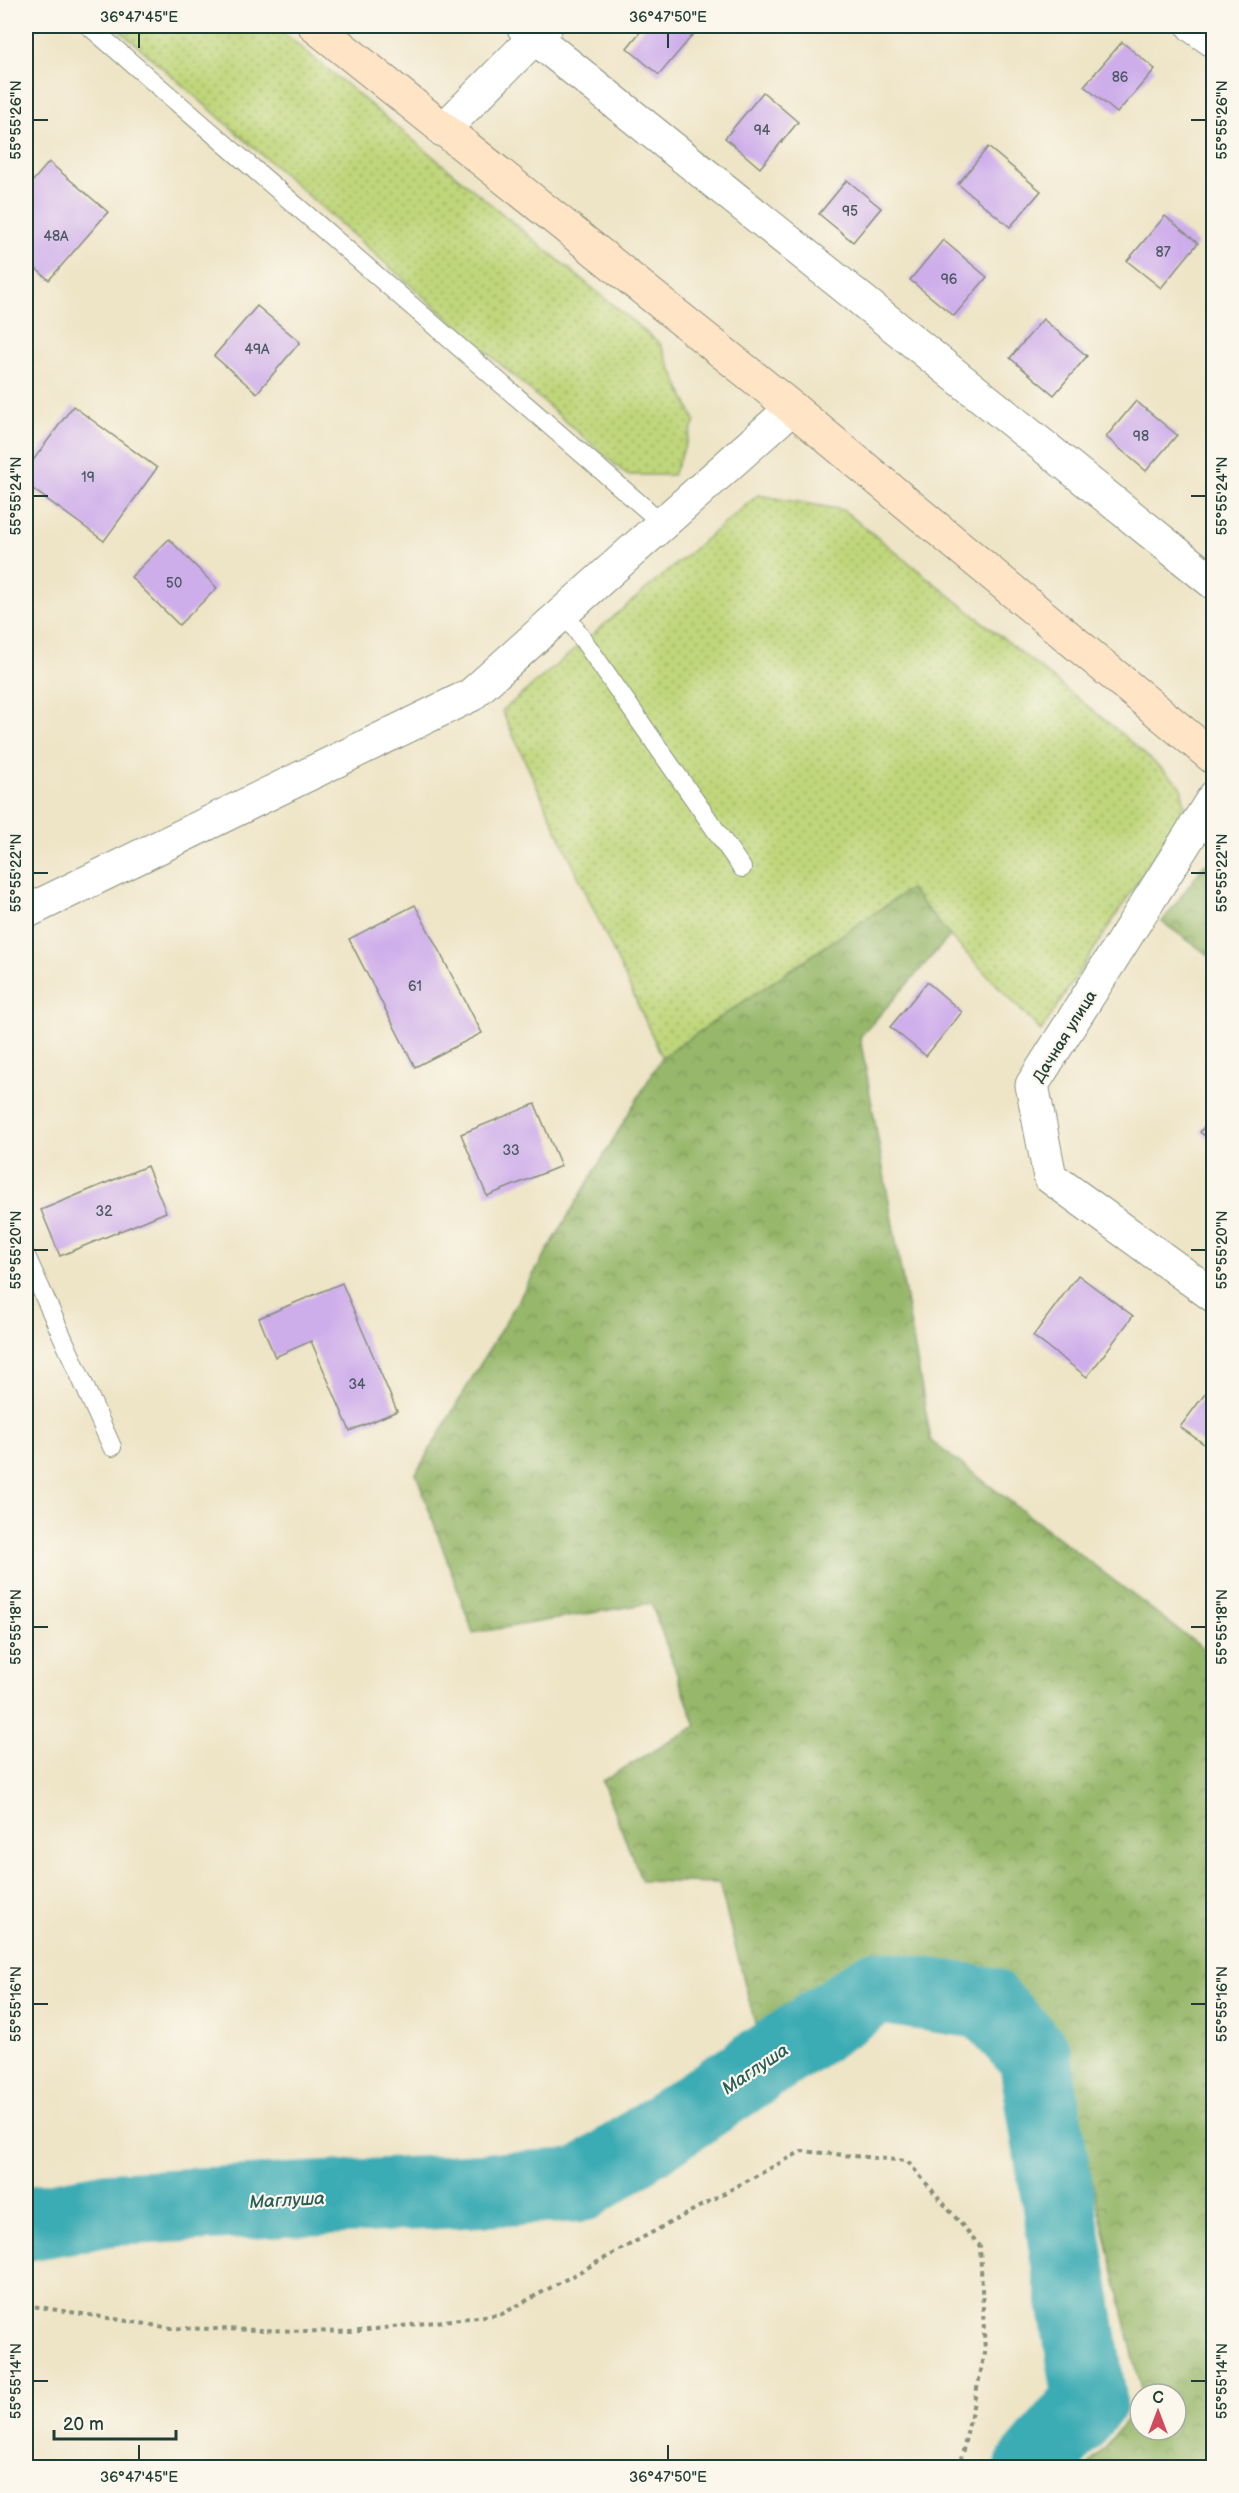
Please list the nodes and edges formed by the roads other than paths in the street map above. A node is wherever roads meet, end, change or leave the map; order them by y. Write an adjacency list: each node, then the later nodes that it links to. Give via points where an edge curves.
1 (89, 26): 8 (lane)
2 (315, 26): 6 (main road)
3 (1193, 26): 5 (street)
4 (535, 29): 6 (street); 9 (street)
5 (1214, 41)
6 (443, 130): 7 (main road)
7 (792, 408): 8 (street); 11 (main road)
8 (662, 523): 10 (street)
9 (1214, 583)
10 (563, 611): 13 (lane); 14 (street, via 471,695)
11 (1214, 758)
12 (1214, 797): 16 (street, Дачная улица, via 1032,1085 1050,1177)
13 (742, 868)
14 (26, 912)
15 (26, 1256): 17 (lane)
16 (1214, 1296)
17 (112, 1447)

